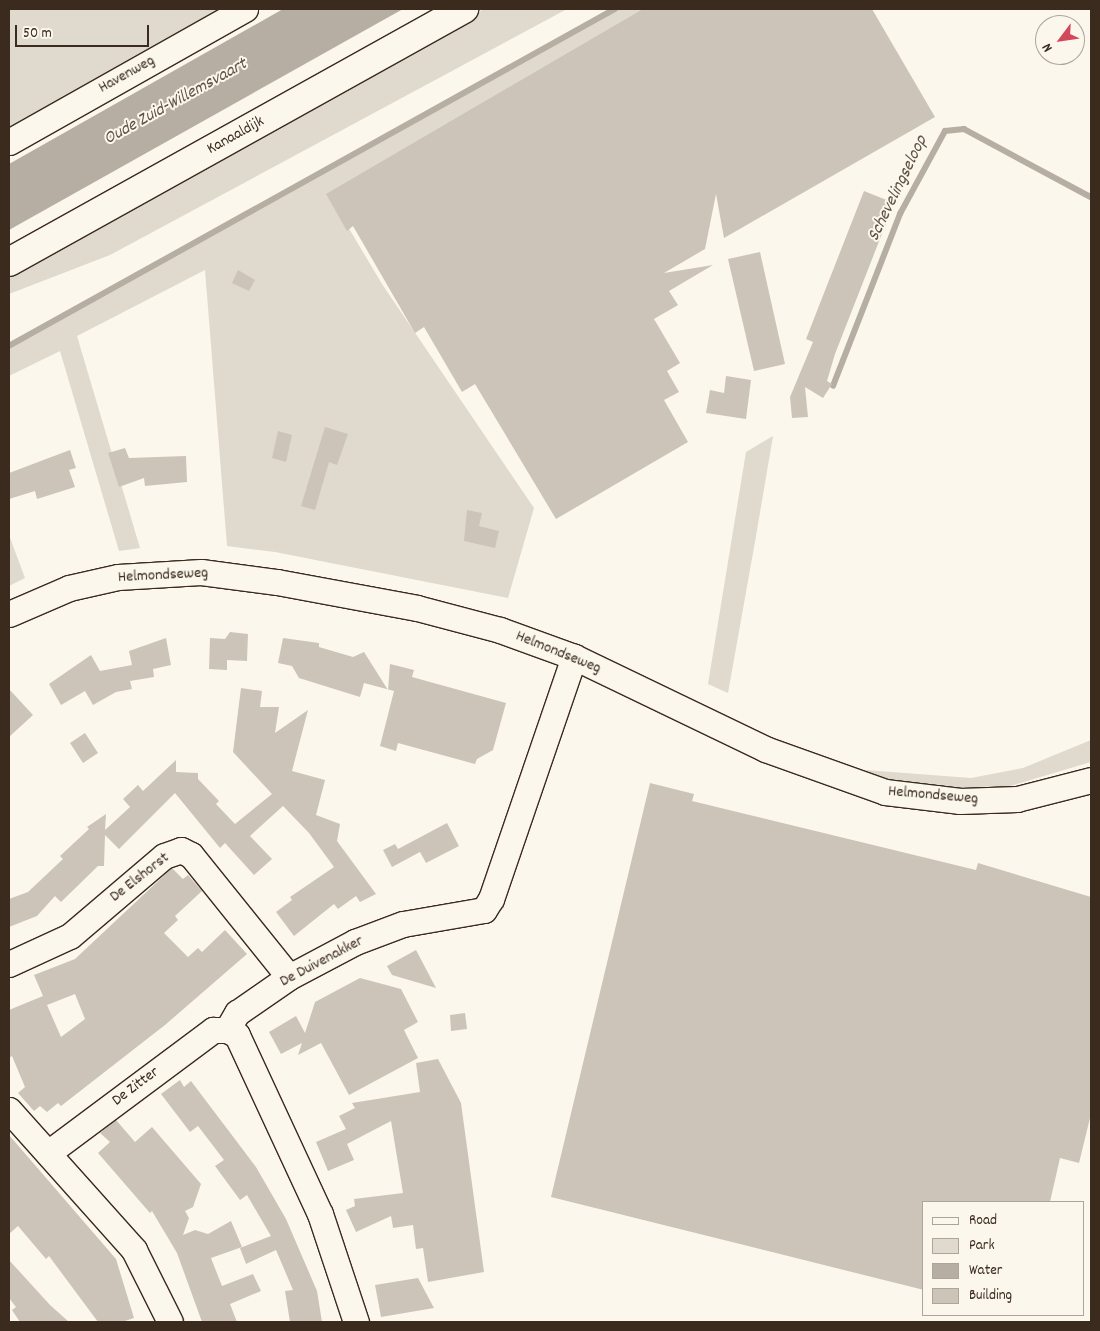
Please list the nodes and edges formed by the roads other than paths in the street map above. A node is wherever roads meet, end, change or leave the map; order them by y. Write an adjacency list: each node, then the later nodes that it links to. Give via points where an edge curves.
1 (245, 9): 3 (street, Havenweg)
2 (464, 9): 4 (main road, Kanaaldijk)
3 (9, 142)
4 (9, 262)
5 (9, 614): 6 (street, Helmondseweg, via 69,588 118,577 201,572 417,608 500,630)
6 (574, 656): 7 (street, Helmondseweg, via 766,749 834,777 885,792 960,802 1017,799); 9 (street, De Duivenakker, via 491,899 484,910 403,924 354,942)
7 (1091, 780)
8 (9, 964): 9 (street, De Elshorst, via 70,936 164,856 181,850 191,854)
9 (289, 977): 10 (street, De Duivenakker, via 237,1013)
10 (227, 1030): 12 (street, De Zitter, via 213,1030); 14 (street, via 237,1035 320,1214)
11 (9, 1110): 12 (street)
12 (48, 1152): 13 (street, via 134,1250)
13 (170, 1322)
14 (356, 1322)

